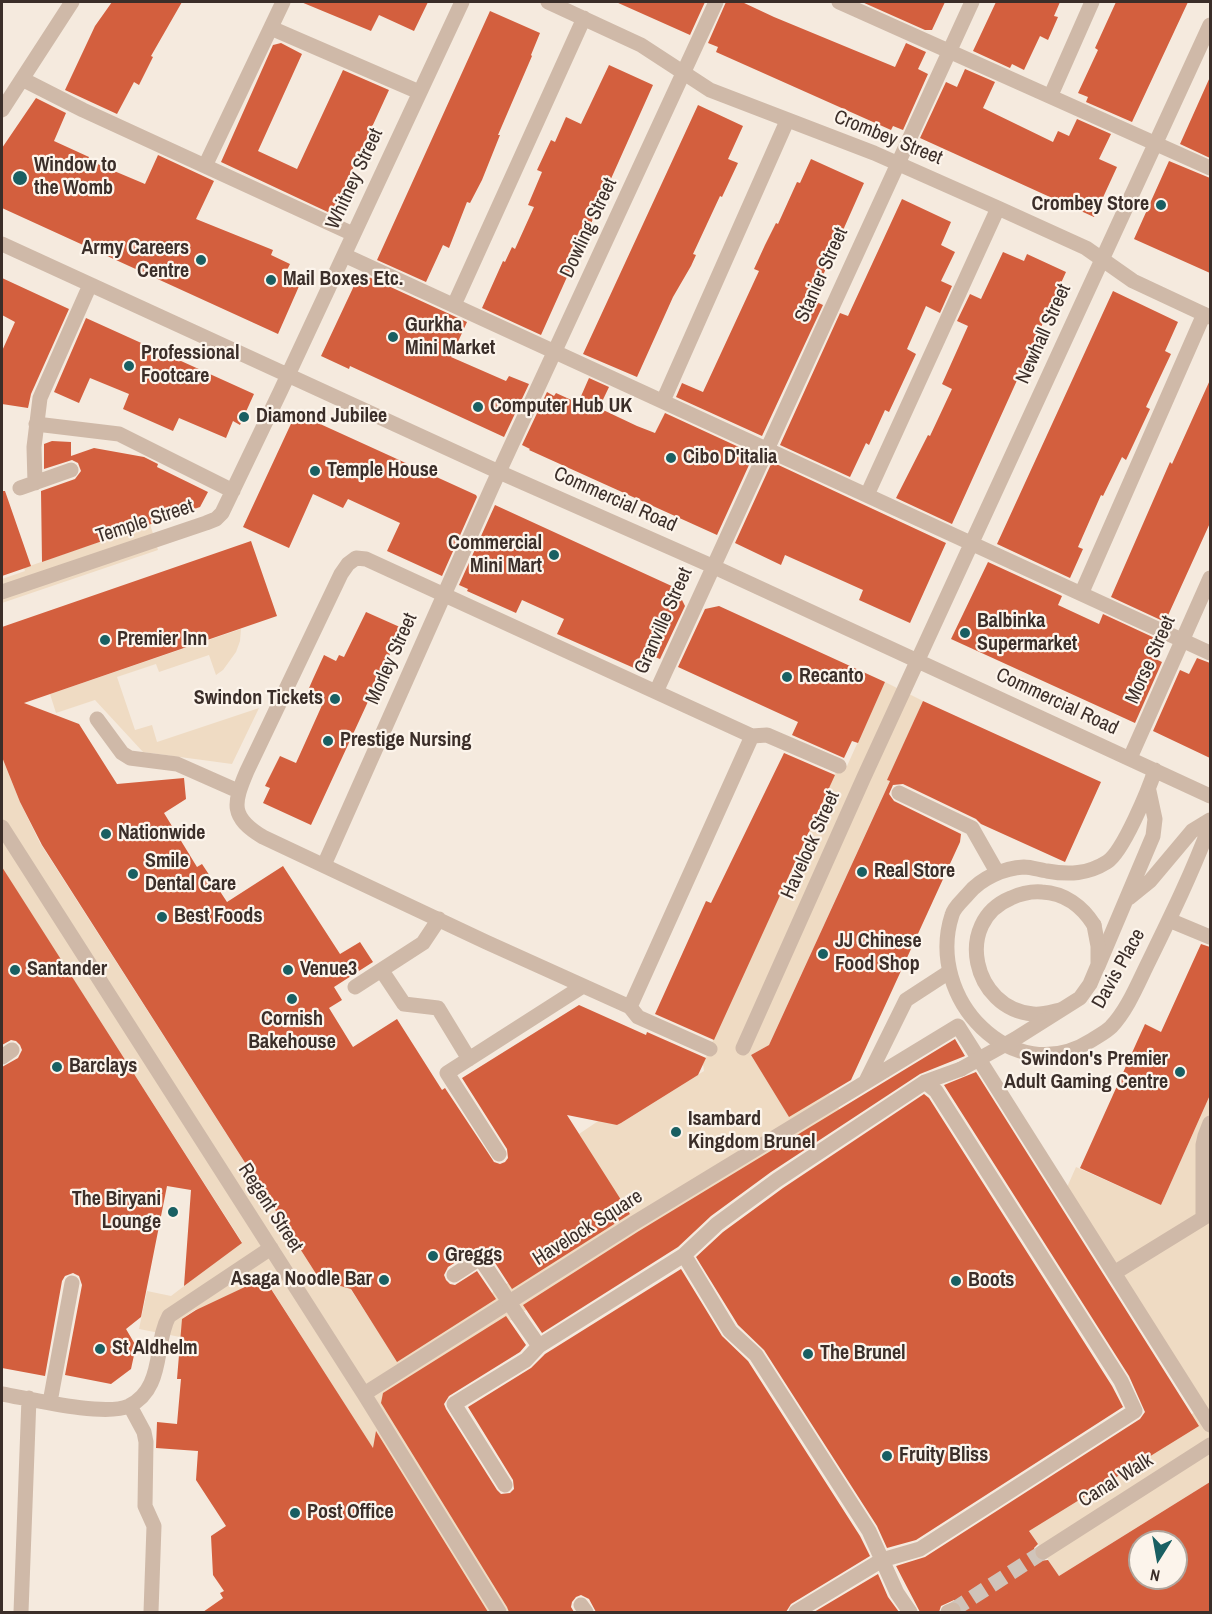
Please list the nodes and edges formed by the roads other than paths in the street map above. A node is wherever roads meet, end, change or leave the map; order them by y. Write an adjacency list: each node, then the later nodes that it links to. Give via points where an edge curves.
1 (72, 2): 14 (street)
2 (283, 2): 11 (street)
3 (462, 2): 15 (street, Whitney Street)
4 (548, 2): 9 (street, Crombey Street)
5 (716, 2): 13 (street, Dowling Street)
6 (843, 2): 12 (street)
7 (972, 2): 12 (street, Stanier Street)
8 (1092, 2): 16 (street)
9 (584, 18): 13 (street, Crombey Street, via 642,45); 29 (street)
10 (1210, 25): 19 (street, Newhall Street)
11 (271, 28): 15 (street); 21 (street)
12 (948, 51): 16 (street); 20 (street, Stanier Street)
13 (683, 74): 18 (street, Crombey Street, via 710,90); 31 (street, Dowling Street)
14 (22, 79): 17 (street); 21 (street)
15 (419, 92): 24 (street, Whitney Street)
16 (1051, 95): 19 (street)
17 (2, 110)
18 (787, 121): 20 (street, Crombey Street); 33 (street)
19 (1156, 143): 22 (street); 27 (street, Newhall Street)
20 (897, 162): 23 (street, Crombey Street); 35 (street, Stanier Street)
21 (205, 166): 24 (street)
22 (1210, 168)
23 (998, 208): 27 (street, Crombey Street); 41 (street)
24 (353, 234): 26 (street, Whitney Street)
25 (2, 244): 28 (street, Commercial Road)
26 (344, 255): 29 (street); 32 (street, Whitney Street)
27 (1102, 259): 30 (street, Crombey Street, via 1133,281); 42 (street, Newhall Street)
28 (90, 285): 32 (street, Commercial Road); 34 (street, via 45,384)
29 (454, 305): 31 (street)
30 (1207, 316): 46 (street)
31 (554, 351): 33 (street); 37 (street, Dowling Street)
32 (288, 375): 37 (street, Commercial Road); 40 (street, Temple Street)
33 (663, 401): 35 (street)
34 (36, 423): 38 (street); 40 (street, via 119,434)
35 (766, 449): 41 (street); 43 (street, Stanier Street)
36 (71, 470): 38 (street)
37 (499, 471): 43 (street, Commercial Road); 47 (street, Morley Street)
38 (35, 483): 39 (street)
39 (20, 488)
40 (233, 491): 45 (street, Temple Street, via 216,519)
41 (867, 495): 42 (street)
42 (973, 544): 46 (street); 50 (street, Newhall Street)
43 (712, 566): 50 (street, Commercial Road); 51 (street, Granville Street)
44 (1210, 578): 48 (street, Morse Street)
45 (2, 592)
46 (1082, 592): 48 (street)
47 (444, 594): 51 (street); 57 (street, via 366,559 356,558 348,564 332,590); 63 (street, Morley Street)
48 (1182, 641): 49 (street); 54 (street, Morse Street)
49 (1210, 653)
50 (919, 661): 54 (street, Commercial Road); 74 (street, Havelock Street)
51 (656, 693): 53 (street)
52 (97, 719): 57 (street, via 130,758 177,764)
53 (752, 736): 55 (street, via 767,735); 73 (street)
54 (1130, 758): 56 (street, Commercial Road)
55 (839, 766)
56 (1155, 770): 58 (street, Davis Place); 60 (street, Commercial Road)
57 (238, 791): 63 (street, via 236,806 249,829)
58 (1149, 791): 64 (street, Davis Place, via 1109,861 1081,874 1025,867); 65 (street, via 1155,819 1153,836)
59 (899, 793): 64 (street, via 972,828)
60 (1210, 796)
61 (1210, 823): 65 (street, via 1192,831 1150,881); 67 (street, Davis Place)
62 (3, 835): 82 (street, Regent Street)
63 (324, 865): 66 (street)
64 (997, 872): 70 (street, Davis Place, via 972,890 952,912 947,935)
65 (1126, 899): 78 (street, bridge, via 1097,968 1093,977 1089,985 1078,999 1047,1013 1016,1010 985,985 978,969 977,939 989,913 1000,903 1028,891 1060,895 1081,909 1094,925 1098,965 1094,974 1090,984 1080,998 962,1069)
66 (439, 920): 69 (street, via 423,943); 71 (street)
67 (1169, 920): 68 (street); 70 (street, Davis Place, via 1129,1001 1110,1028 1078,1048 1051,1056 1020,1051 994,1038 969,1016)
68 (1210, 937)
69 (382, 971): 72 (street); 76 (street, via 404,1004 438,1008)
70 (949, 972): 77 (street, via 906,1000)
71 (583, 986): 73 (street); 76 (street)
72 (355, 987)
73 (630, 1007): 75 (street, via 638,1017)
74 (743, 1048)
75 (710, 1049)
76 (470, 1059): 80 (street, via 447,1073)
77 (866, 1082): 84 (street, Havelock Square, via 958,1026); 89 (street, Havelock Square)
78 (925, 1082): 83 (street, via 777,1180 717,1224); 97 (street, via 936,1091 1121,1381 1135,1411 920,1549)
79 (1210, 1123): 81 (street, via 1203,1145)
80 (499, 1154)
81 (1207, 1216): 84 (street)
82 (270, 1248): 89 (street, Regent Street); 92 (street, via 174,1312 167,1320 151,1383)
83 (684, 1255): 87 (street); 97 (street, via 730,1331 756,1355 869,1531)
84 (1114, 1273): 93 (street)
85 (454, 1275): 87 (street, bridge, via 480,1258)
86 (72, 1283): 91 (street)
87 (539, 1346): 95 (street, via 526,1360 454,1404)
88 (2, 1394): 90 (street)
89 (364, 1394): 100 (street, Regent Street)
90 (29, 1398): 91 (street); 98 (street)
91 (50, 1402): 92 (street, via 105,1409)
92 (130, 1406): 99 (street, via 146,1442 144,1497 154,1526)
93 (1210, 1425)
94 (1210, 1445): 96 (street, Canal Walk)
95 (505, 1485)
96 (1043, 1552)
97 (882, 1560): 101 (street); 102 (street)
98 (21, 1612)
99 (151, 1612)
100 (499, 1612)
101 (796, 1612)
102 (910, 1612)

